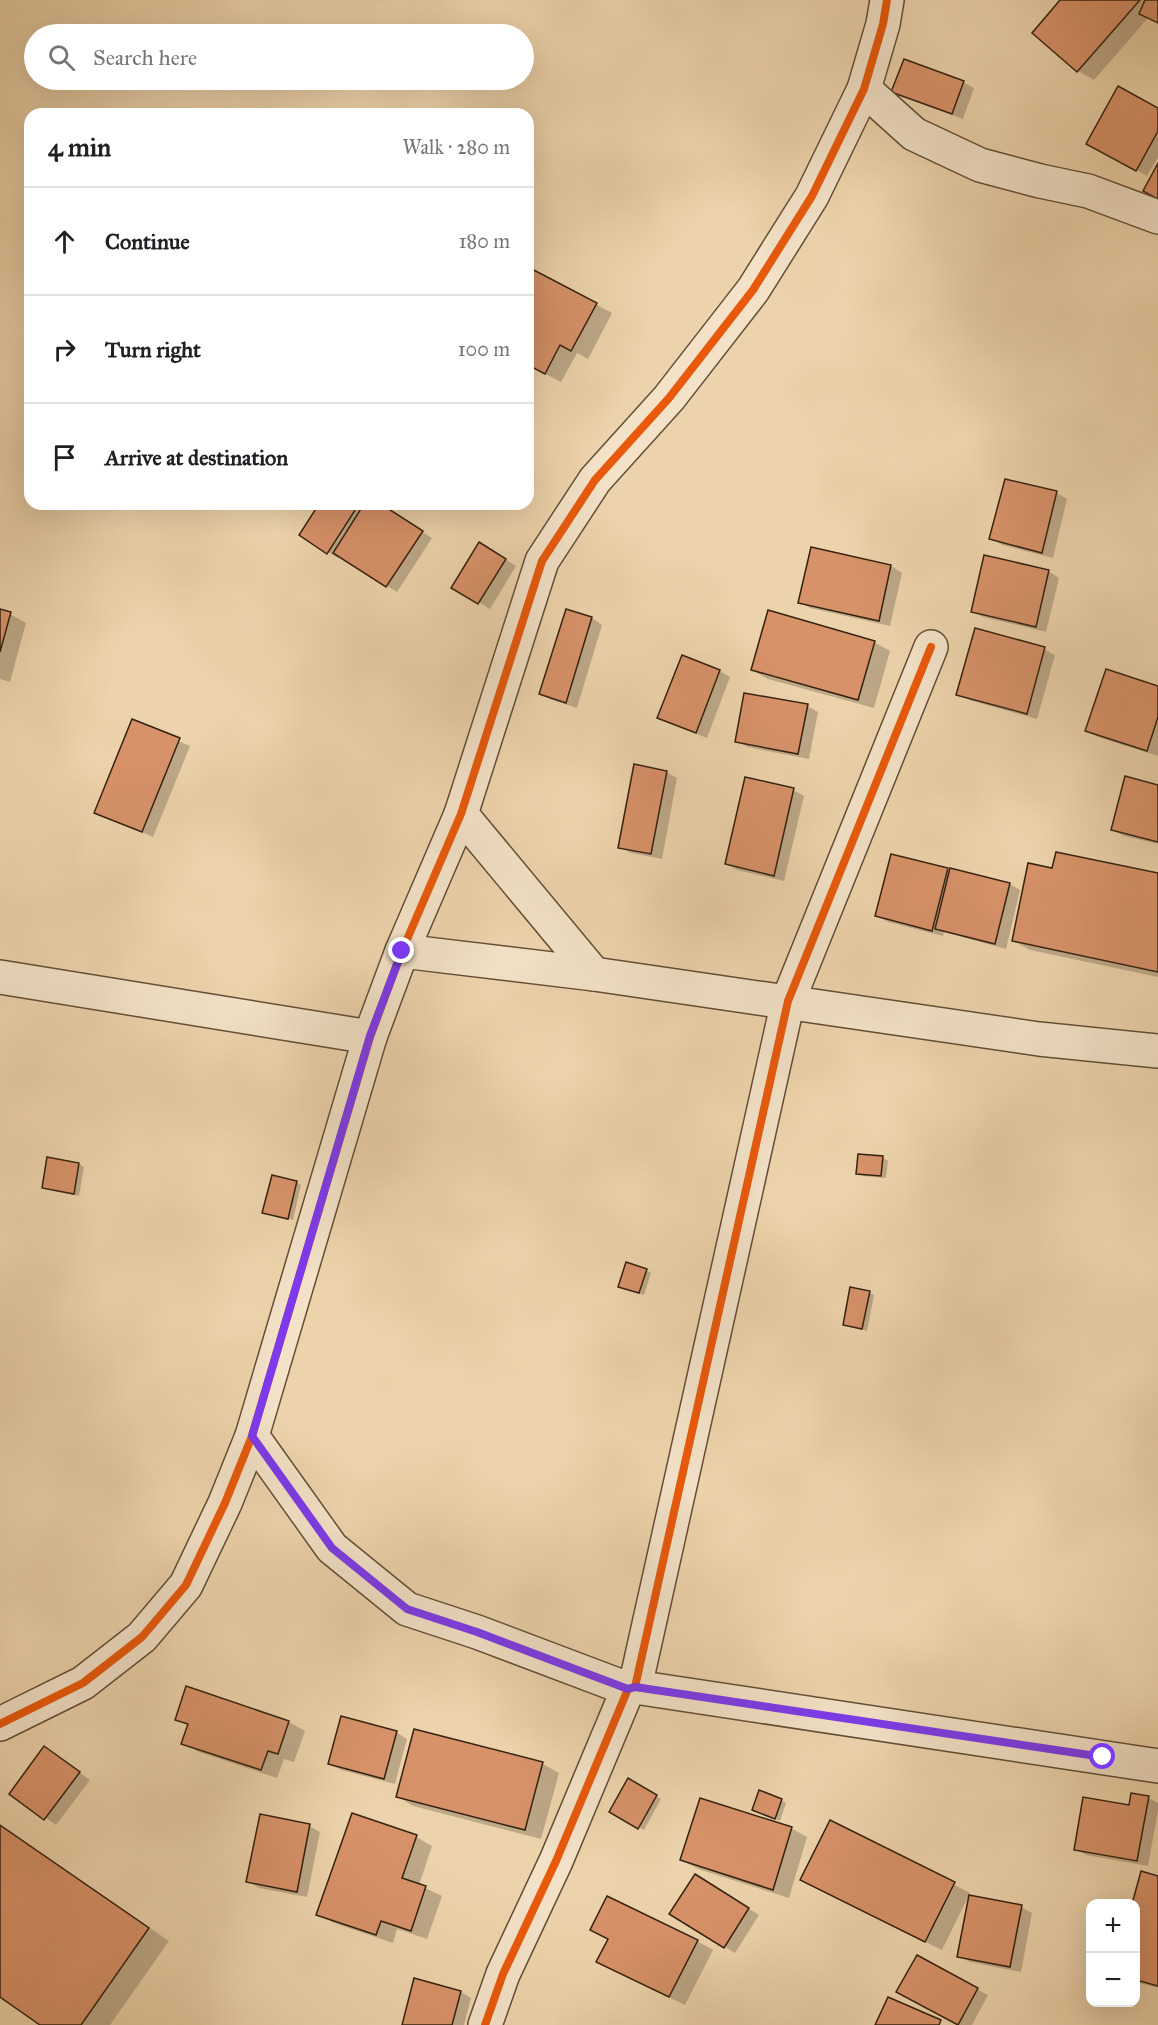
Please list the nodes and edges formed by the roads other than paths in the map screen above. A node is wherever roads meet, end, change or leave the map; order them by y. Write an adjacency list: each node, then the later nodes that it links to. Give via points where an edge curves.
1 (887, 0): 2 (street)
2 (864, 89): 3 (street, via 914,134 980,165 1088,191); 5 (street, via 812,196 753,290 669,398 596,480 542,561)
3 (1158, 217)
4 (931, 647): 9 (street)
5 (461, 814): 6 (street); 7 (street)
6 (402, 951): 7 (street); 10 (street)
7 (594, 974): 9 (street)
8 (0, 977): 10 (street)
9 (788, 1001): 11 (street, via 1039,1039); 13 (street)
10 (370, 1036): 12 (street)
11 (1158, 1051)
12 (252, 1436): 13 (street, via 332,1548 407,1609); 14 (street, via 186,1585 142,1637 83,1683)
13 (631, 1688): 15 (street); 16 (street, via 503,1974)
14 (0, 1724)
15 (1158, 1766)
16 (485, 2025)

